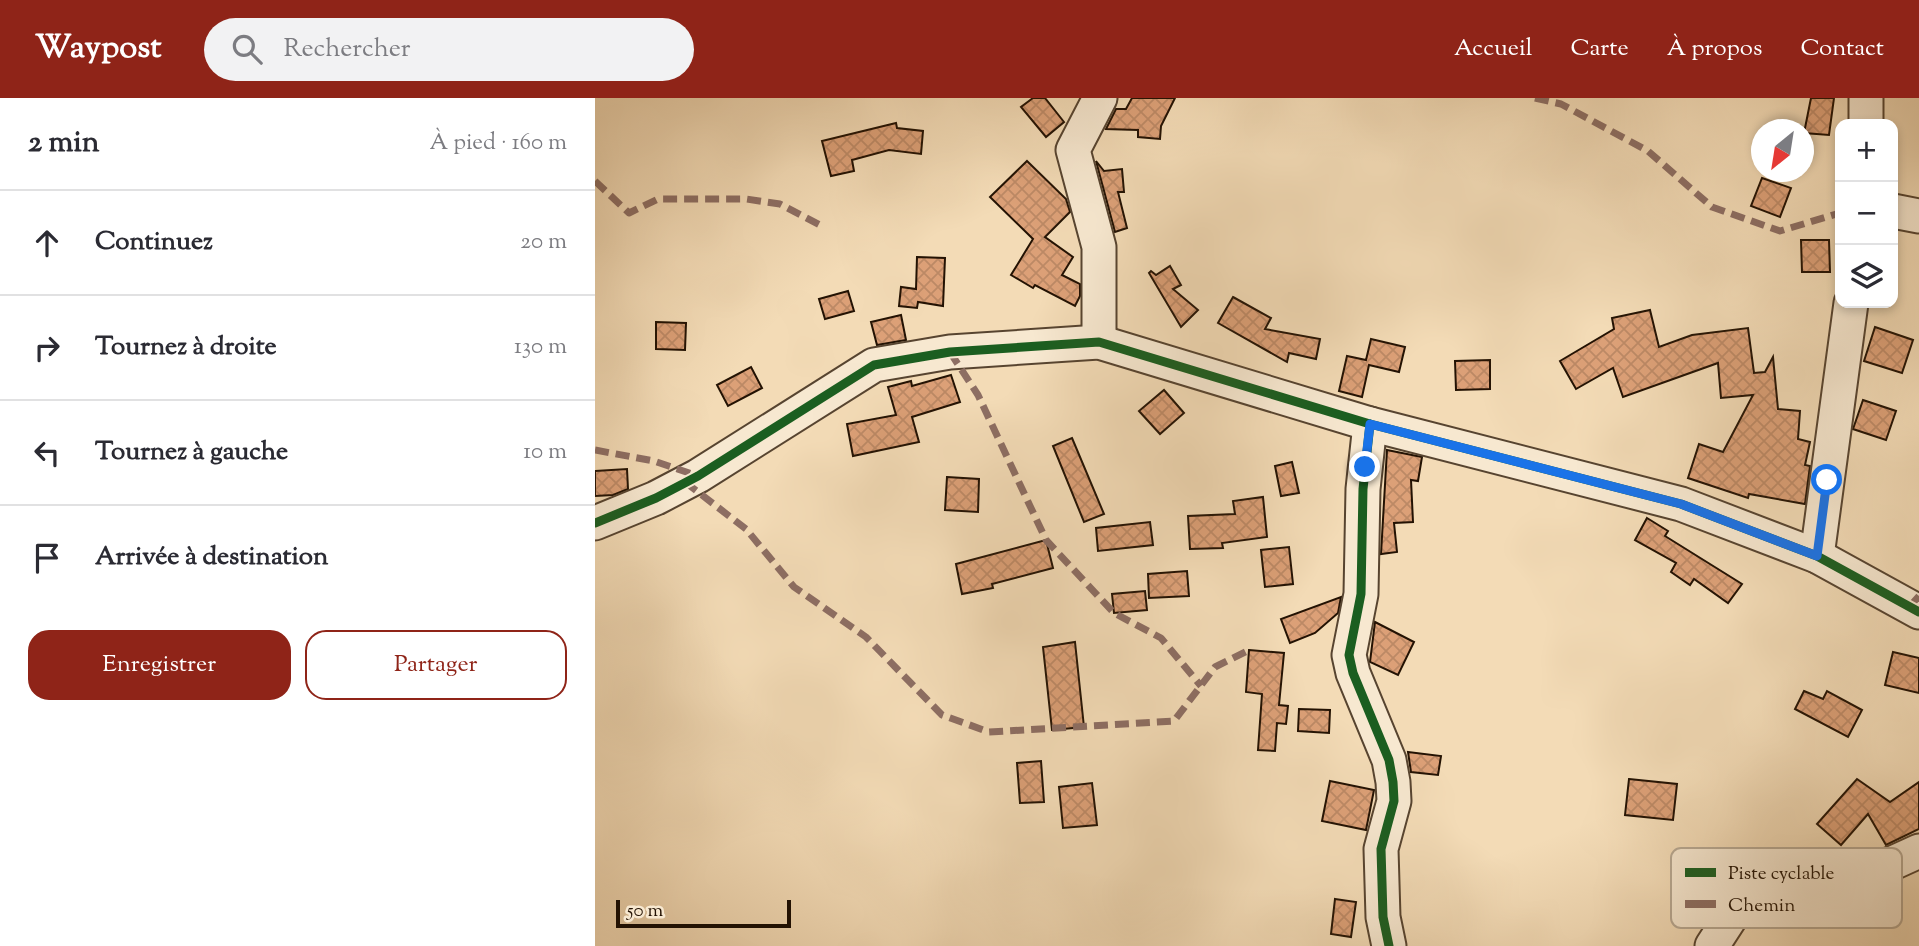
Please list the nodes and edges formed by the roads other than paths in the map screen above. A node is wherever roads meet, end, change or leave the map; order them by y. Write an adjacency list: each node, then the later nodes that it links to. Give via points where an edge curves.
1 (1100, 98): 7 (street, via 1073,150 1099,247)
2 (1866, 98): 3 (street)
3 (1866, 119)
4 (1898, 212): 5 (street)
5 (1919, 216)
6 (1850, 308): 10 (street)
7 (1099, 342): 8 (street); 9 (street, via 950,352 874,365 698,476)
8 (1370, 424): 10 (street, via 1681,504); 15 (street, via 1360,594 1349,655 1393,782 1394,801 1381,849 1383,917)
9 (595, 523)
10 (1817, 556): 11 (street)
11 (1919, 612)
12 (1919, 851): 13 (street)
13 (1902, 859)
14 (1724, 928): 16 (street)
15 (1389, 946)
16 (1712, 946)

